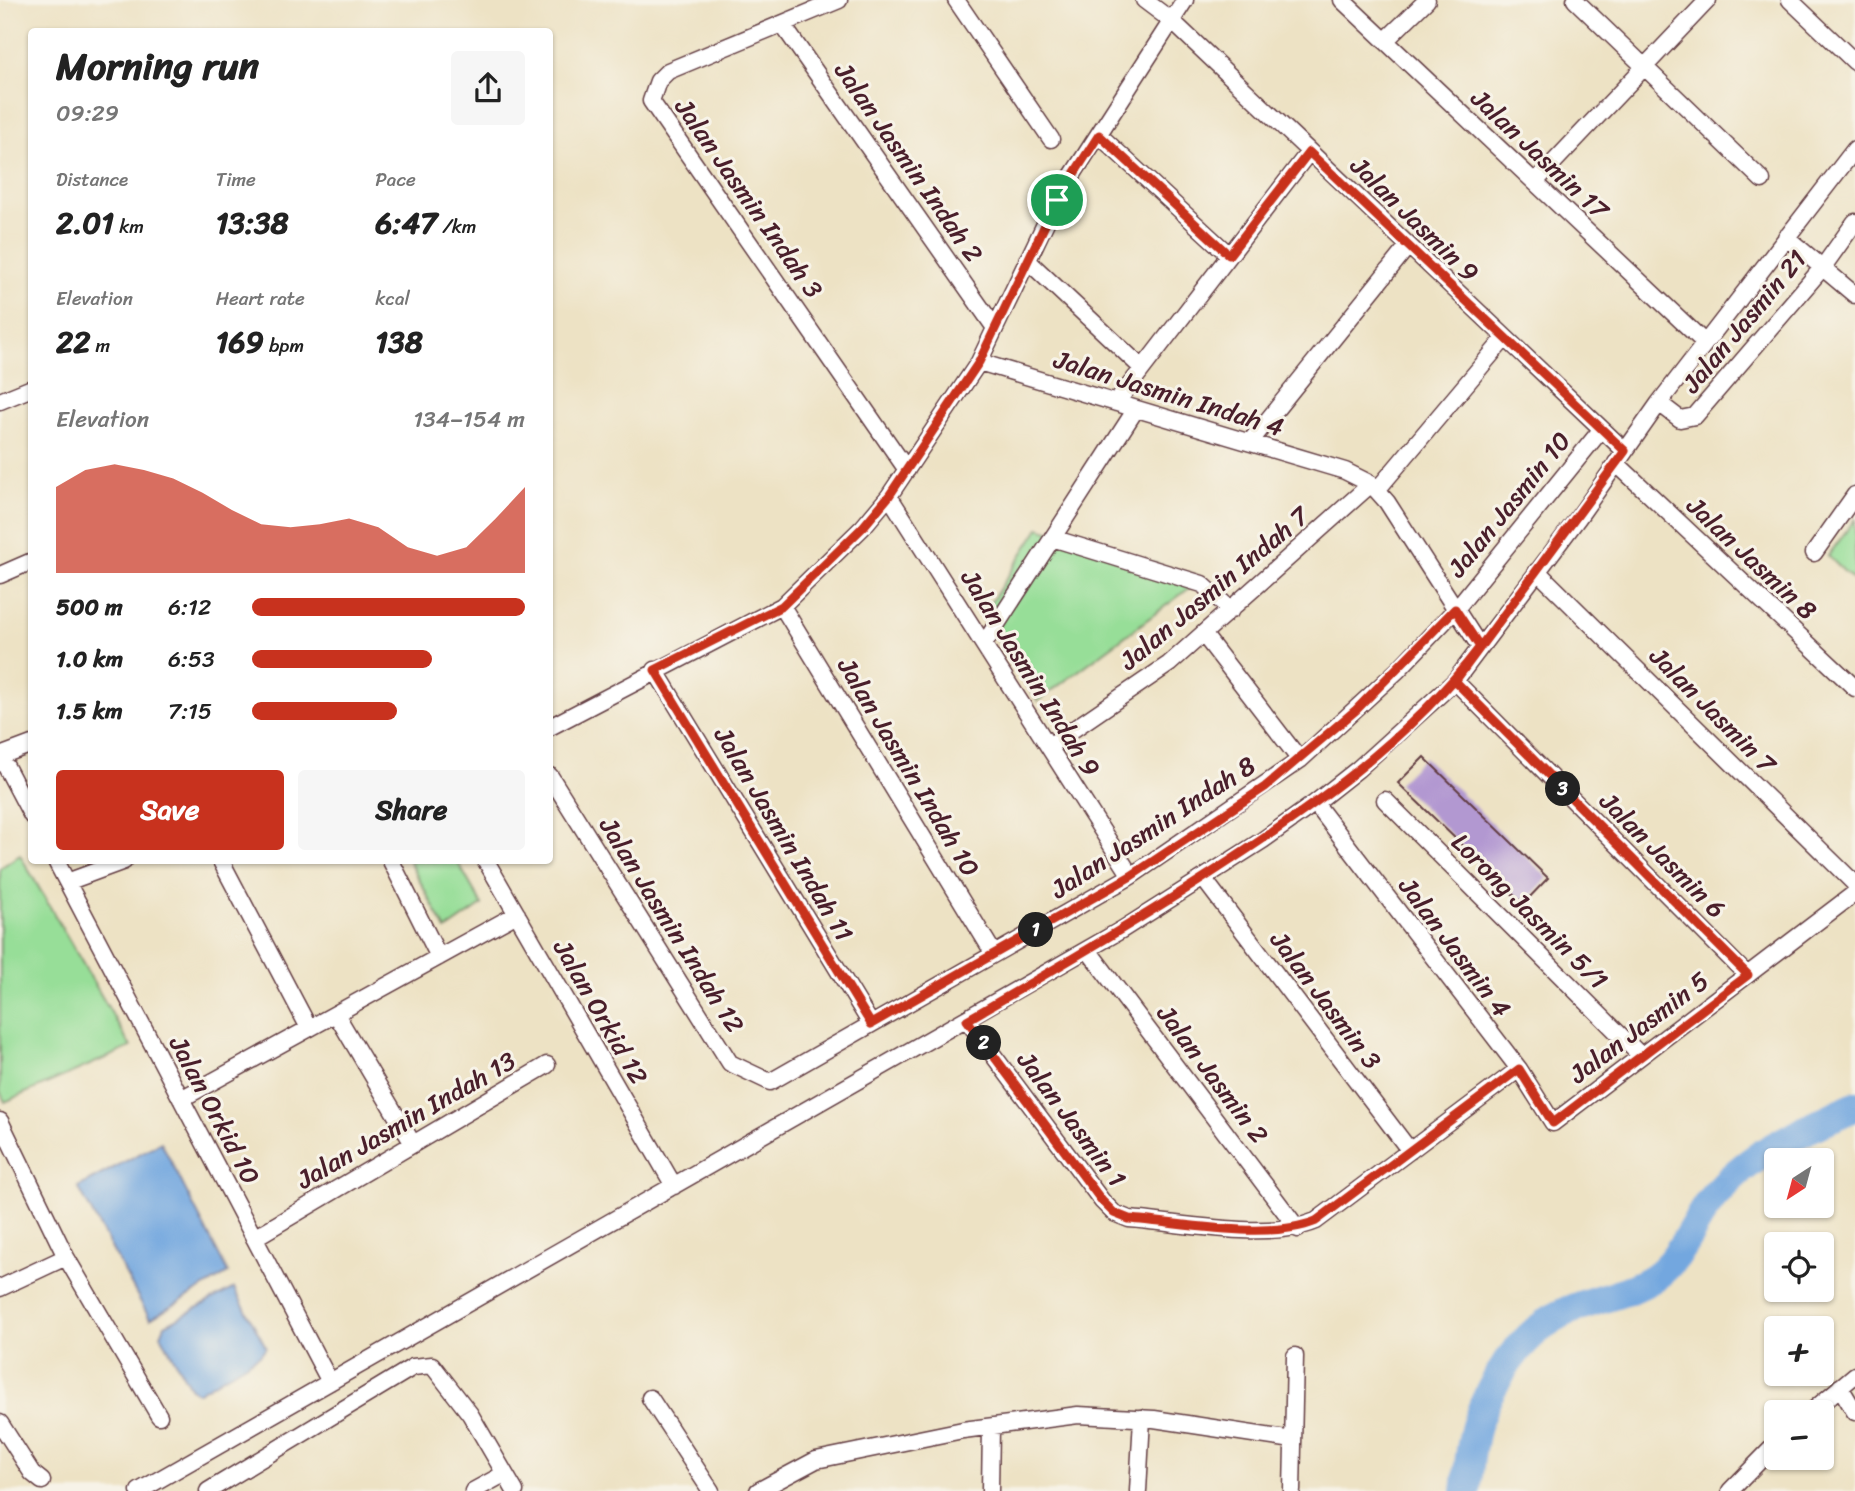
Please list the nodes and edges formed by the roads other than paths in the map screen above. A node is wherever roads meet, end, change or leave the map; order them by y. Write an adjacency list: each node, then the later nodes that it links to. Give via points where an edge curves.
1 (839, 0): 11 (street, Jalan Jasmin Indah 3)
2 (956, 0): 16 (street)
3 (1143, 0): 10 (street)
4 (1185, 0): 10 (street)
5 (1342, 0): 12 (street, Jalan Jasmin 17)
6 (1427, 0): 12 (street)
7 (1576, 0): 14 (street)
8 (1708, 0): 14 (street)
9 (1790, 0): 13 (street)
10 (1171, 21): 15 (street); 18 (street, Jalan Jasmin 9)
11 (782, 24): 28 (street, Jalan Jasmin Indah 2); 41 (street, Jalan Jasmin Indah 3, via 668,71 658,81 651,101)
12 (1385, 41): 20 (street, Jalan Jasmin 17)
13 (1855, 62)
14 (1645, 66): 19 (street); 20 (street)
15 (1099, 135): 24 (street); 25 (street, via 1057,200)
16 (1051, 139)
17 (1855, 149): 22 (street)
18 (1309, 152): 23 (street, Jalan Jasmin 9); 24 (street)
19 (1762, 180)
20 (1535, 182): 30 (street, Jalan Jasmin 17)
21 (1855, 222): 26 (street, Jalan Jasmin 21)
22 (1786, 237): 26 (street); 30 (street)
23 (1408, 246): 29 (street, Jalan Jasmin 9); 39 (street)
24 (1229, 255): 32 (street)
25 (1027, 260): 28 (street); 32 (street)
26 (1822, 267): 27 (street); 36 (street, Jalan Jasmin 21, via 1696,416 1680,419)
27 (1855, 295)
28 (995, 328): 31 (street)
29 (1505, 338): 38 (street, Jalan Jasmin 9); 42 (street, Jalan Jasmin Indah 7)
30 (1705, 343): 36 (street)
31 (979, 362): 35 (street, Jalan Jasmin Indah 4); 41 (street)
32 (1142, 368): 35 (street)
33 (28, 391): 34 (street)
34 (0, 401)
35 (1116, 403): 37 (street, Jalan Jasmin Indah 4)
36 (1659, 403): 40 (street)
37 (1136, 409): 39 (street, Jalan Jasmin Indah 4); 45 (street)
38 (1601, 430): 40 (street, Jalan Jasmin 9); 51 (street, Jalan Jasmin 10)
39 (1250, 442): 42 (street, Jalan Jasmin Indah 4, via 1345,471)
40 (1620, 457): 48 (street); 58 (street, Jalan Jasmin 8)
41 (907, 470): 44 (street)
42 (1374, 488): 51 (street); 52 (street, Jalan Jasmin Indah 7)
43 (1855, 495): 46 (street)
44 (889, 496): 50 (street); 54 (street, Jalan Jasmin Indah 9)
45 (1052, 538): 52 (street, via 1202,584); 54 (street)
46 (1814, 552)
47 (28, 563): 49 (street)
48 (1537, 571): 55 (street); 76 (street, Jalan Jasmin 7)
49 (0, 575)
50 (782, 606): 56 (street); 80 (street, Jalan Jasmin Indah 10)
51 (1455, 609): 55 (street); 63 (street, Jalan Jasmin Indah 8, via 1398,670)
52 (1231, 610): 53 (street, Jalan Jasmin Indah 7)
53 (1203, 635): 61 (street, Jalan Jasmin Indah 7, via 1169,664); 63 (street)
54 (984, 645): 61 (street, Jalan Jasmin Indah 9)
55 (1480, 647): 57 (street)
56 (655, 670): 59 (street); 85 (street, Jalan Jasmin Indah 11)
57 (1455, 681): 66 (street); 82 (street, Jalan Jasmin 6)
58 (1855, 688)
59 (553, 725)
60 (28, 746): 62 (street)
61 (1049, 746): 73 (street, Jalan Jasmin Indah 9)
62 (0, 756): 67 (street)
63 (1300, 760): 73 (street, Jalan Jasmin Indah 8)
64 (553, 781): 90 (street, Jalan Jasmin Indah 12, via 730,1063)
65 (1385, 800): 87 (street, Lorong Jasmin 5/1)
66 (1315, 803): 74 (street); 89 (street, Jalan Jasmin 4)
67 (28, 808)
68 (58, 864): 75 (street, Jalan Orkid 10)
69 (116, 864): 75 (street)
70 (223, 864): 86 (street)
71 (392, 864): 81 (street)
72 (488, 864): 78 (street, Jalan Orkid 12)
73 (1131, 876): 80 (street, Jalan Jasmin Indah 8)
74 (1203, 878): 79 (street); 95 (street, Jalan Jasmin 3)
75 (67, 882): 91 (street, Jalan Orkid 10)
76 (1855, 884)
77 (1855, 893): 82 (street, Jalan Jasmin 5)
78 (517, 914): 81 (street); 96 (street, Jalan Orkid 12)
79 (1088, 950): 84 (street); 97 (street, Jalan Jasmin 2)
80 (994, 954): 85 (street, Jalan Jasmin Indah 8)
81 (439, 957): 83 (street)
82 (1748, 975): 87 (street, Jalan Jasmin 5)
83 (336, 1014): 86 (street); 94 (street)
84 (967, 1020): 96 (street); 97 (street, Jalan Jasmin 1, via 1114,1213 1129,1219 1270,1231)
85 (871, 1024): 90 (street, Jalan Jasmin Indah 8)
86 (309, 1028): 91 (street)
87 (1641, 1056): 92 (street, Jalan Jasmin 5)
88 (547, 1065): 94 (street, Jalan Jasmin Indah 13)
89 (1519, 1069): 92 (street, Jalan Jasmin 4); 95 (street)
90 (769, 1082)
91 (181, 1099): 98 (street, Jalan Orkid 10)
92 (1553, 1123)
93 (2, 1129): 99 (street)
94 (413, 1144): 98 (street, Jalan Jasmin Indah 13)
95 (1410, 1151): 97 (street, via 1316,1221)
96 (674, 1186): 103 (street)
97 (1298, 1229)
98 (254, 1238): 103 (street, Jalan Orkid 10)
99 (66, 1257): 100 (street); 108 (street)
100 (0, 1288)
101 (1295, 1356): 112 (street)
102 (1855, 1375): 104 (street)
103 (330, 1382): 116 (street)
104 (1840, 1387): 106 (street); 107 (street)
105 (650, 1398): 120 (street)
106 (1825, 1400)
107 (1855, 1412)
108 (159, 1416)
109 (1142, 1418): 111 (street, via 1078,1415); 112 (street); 123 (street)
110 (0, 1423): 115 (street, via 32,1474)
111 (991, 1426): 121 (street, via 816,1460); 122 (street)
112 (1293, 1440): 124 (street)
113 (1764, 1456): 125 (street)
114 (504, 1474): 117 (street, via 470,1414 432,1365 413,1367); 118 (street); 119 (street)
115 (42, 1481)
116 (139, 1491)
117 (208, 1491)
118 (473, 1491)
119 (515, 1491)
120 (711, 1491)
121 (758, 1491)
122 (990, 1491)
123 (1138, 1491)
124 (1292, 1491)
125 (1730, 1491)

